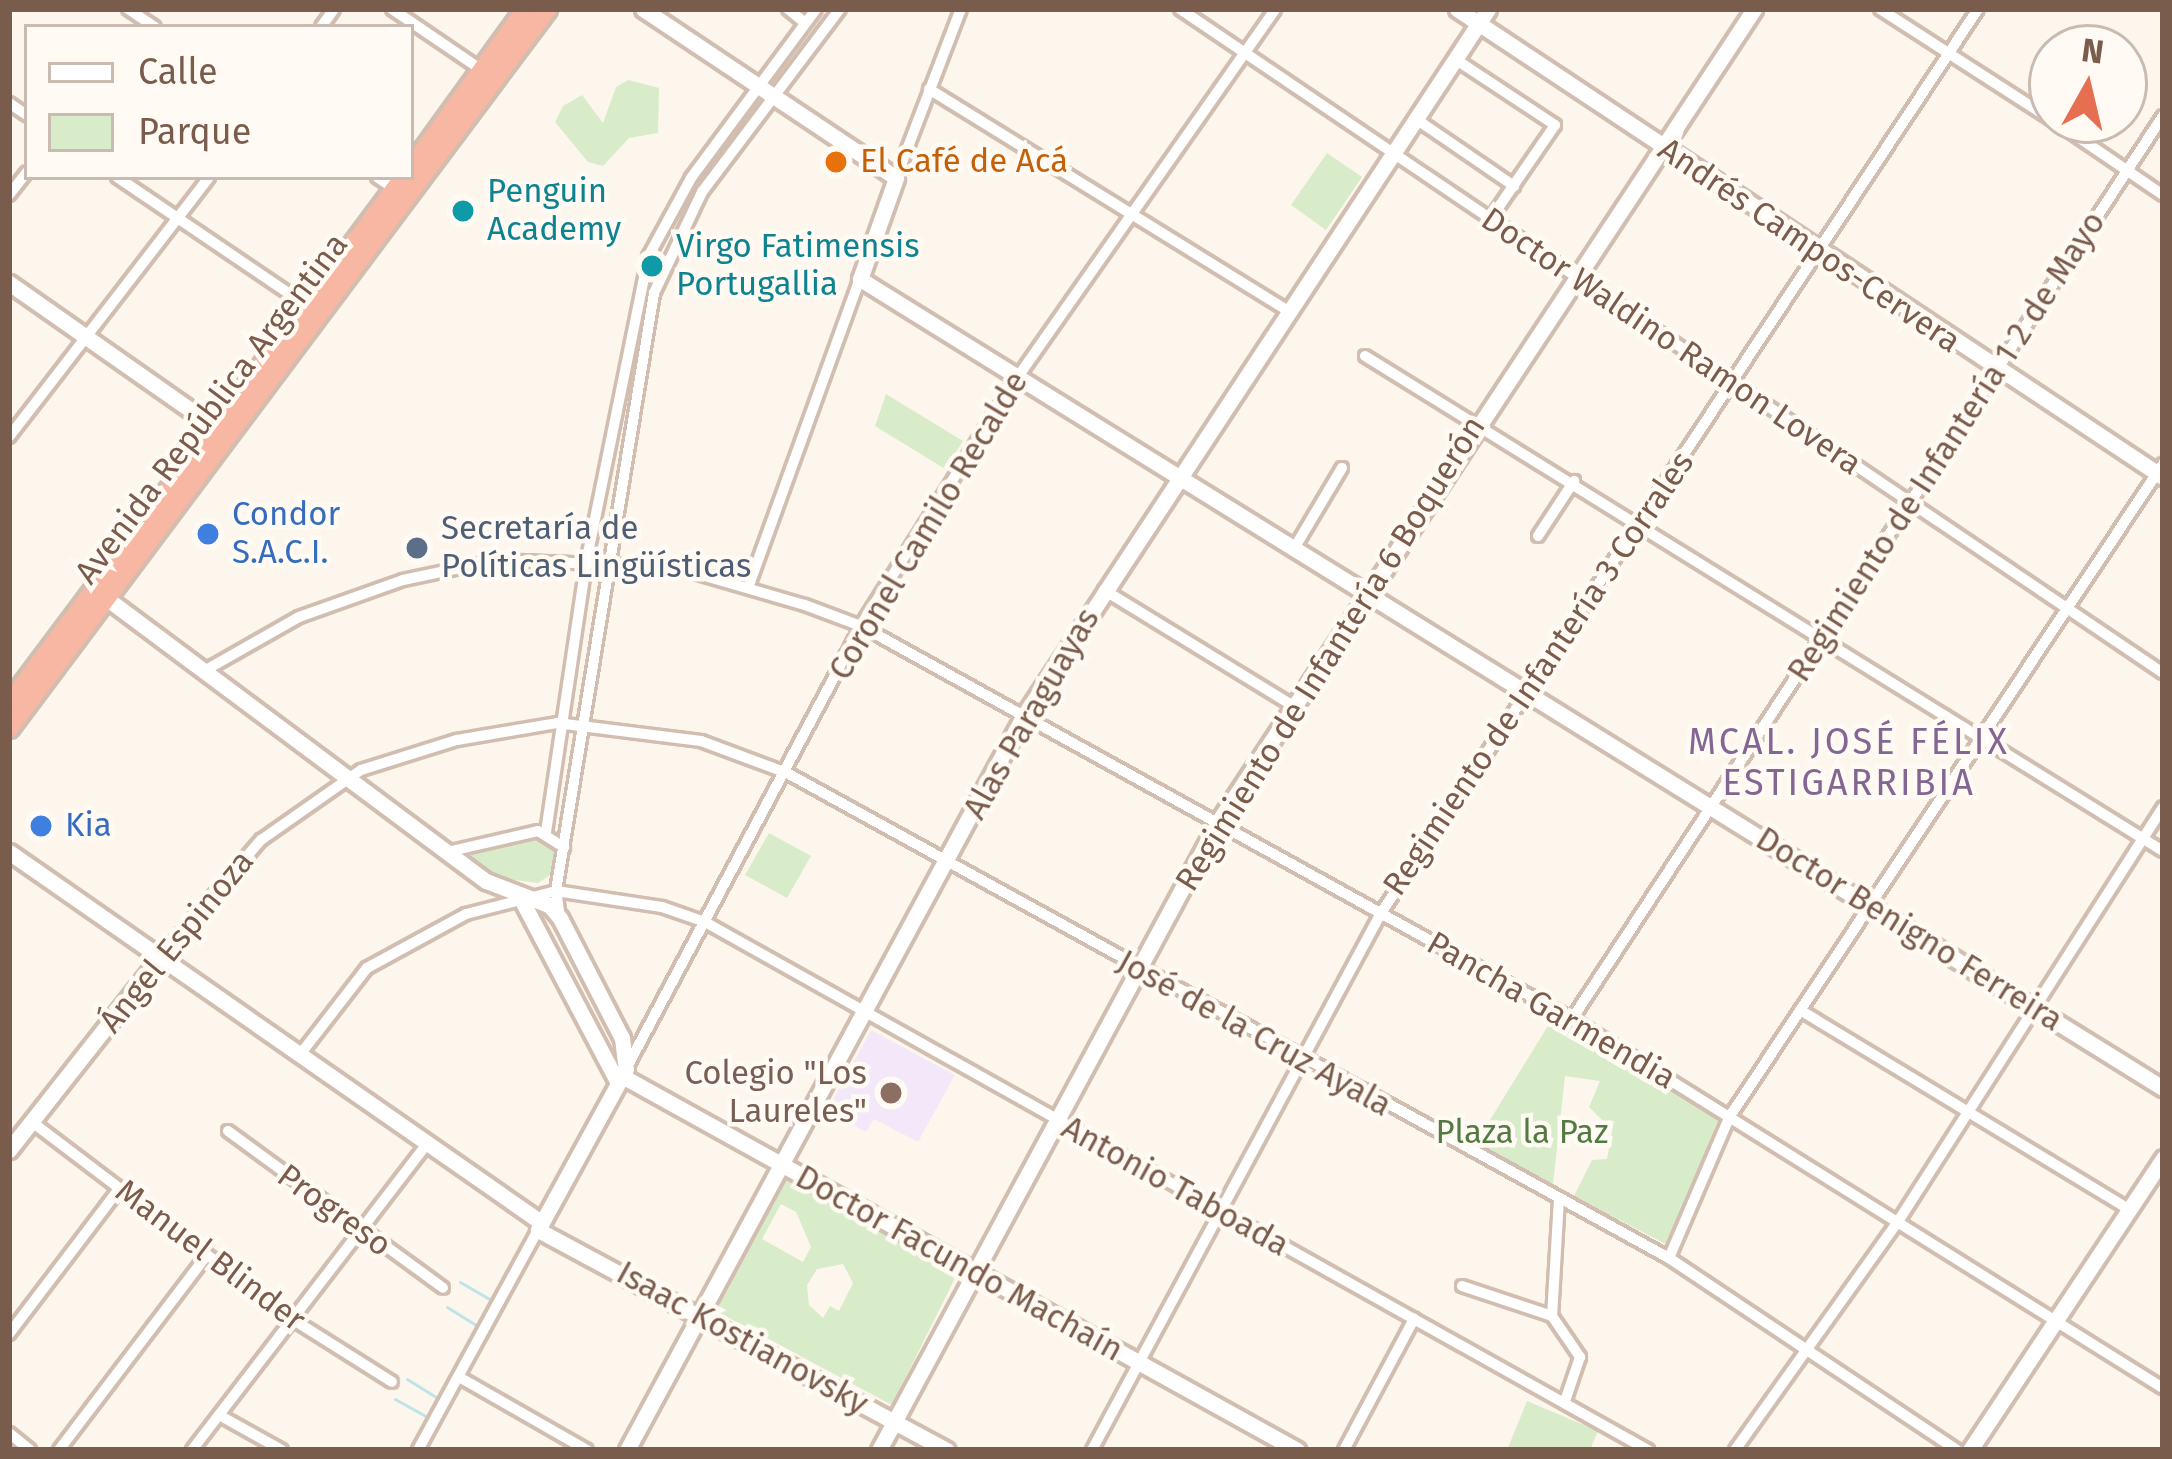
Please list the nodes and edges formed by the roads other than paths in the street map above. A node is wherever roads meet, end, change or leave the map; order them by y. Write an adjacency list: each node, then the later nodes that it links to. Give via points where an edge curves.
1 (128, 9): 16 (street)
2 (526, 9): 22 (highway, Avenida República Argentina)
3 (547, 9): 22 (highway, Avenida República Argentina)
4 (644, 9): 23 (street)
5 (788, 9): 17 (street)
6 (816, 9): 17 (street)
7 (840, 9): 25 (street)
8 (961, 9): 24 (street)
9 (1180, 9): 20 (street, Doctor Waldino Ramon Lovera)
10 (1275, 9): 20 (street, Coronel Camilo Recalde)
11 (1457, 9): 15 (street, Andrés Campos-Cervera)
12 (1754, 9): 30 (street, Regimiento de Infantería 6 Boquerón)
13 (1880, 9): 19 (street)
14 (1978, 9): 19 (street, Regimiento de Infantería 3 Corrales)
15 (1484, 16): 21 (street, Alas Paraguayas); 30 (street, Andrés Campos-Cervera)
16 (141, 18)
17 (805, 23): 23 (street)
18 (414, 24): 22 (street)
19 (1951, 52): 26 (street); 46 (street, Regimiento de Infantería 3 Corrales)
20 (1246, 53): 31 (street, Doctor Waldino Ramon Lovera); 42 (street, Coronel Camilo Recalde)
21 (1455, 59): 28 (street, Alas Paraguayas); 38 (street, via 1553,122)
22 (487, 74): 32 (highway, Avenida República Argentina); 34 (highway, Avenida República Argentina)
23 (758, 87): 25 (street); 41 (street)
24 (928, 88): 35 (street); 42 (street)
25 (774, 98): 35 (street); 44 (street)
26 (2028, 104)
27 (2163, 116): 33 (street, Regimiento de Infantería 1 2 de Mayo)
28 (1416, 119): 31 (street, Alas Paraguayas); 38 (street)
29 (2088, 144): 33 (street)
30 (1662, 148): 46 (street, Andrés Campos-Cervera); 48 (street, Regimiento de Infantería 6 Boquerón)
31 (1392, 155): 45 (street, Doctor Waldino Ramon Lovera); 51 (street, Alas Paraguayas)
32 (414, 164)
33 (2128, 170): 40 (street); 56 (street, Regimiento de Infantería 1 2 de Mayo)
34 (414, 172)
35 (896, 178): 47 (street)
36 (121, 180): 43 (street)
37 (207, 180): 43 (street)
38 (1514, 186): 45 (street)
39 (402, 188): 50 (highway, Avenida República Argentina)
40 (2163, 195)
41 (671, 210): 44 (street); 53 (street, via 648,257)
42 (1133, 212): 51 (street); 57 (street, Coronel Camilo Recalde)
43 (177, 218): 50 (street); 52 (street)
44 (685, 220): 54 (street, via 658,280)
45 (1489, 221): 48 (street, Doctor Waldino Ramon Lovera)
46 (1820, 254): 56 (street, Andrés Campos-Cervera); 58 (street, Regimiento de Infantería 3 Corrales)
47 (860, 278): 57 (street, Doctor Benigno Ferreira); 72 (street)
48 (1575, 280): 58 (street, Doctor Waldino Ramon Lovera); 59 (street, Regimiento de Infantería 6 Boquerón)
49 (9, 283): 52 (street)
50 (314, 311): 60 (highway, Avenida República Argentina)
51 (1289, 311): 64 (street, Alas Paraguayas)
52 (83, 336): 60 (street); 61 (street)
53 (628, 343): 54 (street); 70 (street)
54 (644, 345): 71 (street)
55 (1365, 356): 59 (street)
56 (2001, 374): 63 (street, Andrés Campos-Cervera); 66 (street, Regimiento de Infantería 1 2 de Mayo)
57 (1020, 375): 64 (street, Doctor Benigno Ferreira); 77 (street, Coronel Camilo Recalde)
58 (1733, 384): 66 (street, Doctor Waldino Ramon Lovera); 67 (street, Regimiento de Infantería 3 Corrales)
59 (1478, 423): 65 (street); 74 (street, Regimiento de Infantería 6 Boquerón)
60 (223, 433): 75 (highway, Avenida República Argentina); 75 (highway, Avenida República Argentina, via 153,513)
61 (9, 437)
62 (1342, 468): 69 (street)
63 (2161, 472): 76 (street)
64 (1180, 476): 69 (street, Doctor Benigno Ferreira); 73 (street, Alas Paraguayas)
65 (1574, 481): 67 (street); 68 (street)
66 (1910, 499): 76 (street, Doctor Waldino Ramon Lovera); 78 (street, Regimiento de Infantería 1 2 de Mayo)
67 (1639, 520): 78 (street); 81 (street, Regimiento de Infantería 3 Corrales)
68 (1538, 536)
69 (1295, 547): 74 (street, Doctor Benigno Ferreira)
70 (587, 558): 71 (street, Pancha Garmendia); 79 (street, Pancha Garmendia, via 497,560 403,580 298,616); 85 (street)
71 (608, 560): 72 (street, Pancha Garmendia); 86 (street)
72 (749, 585): 77 (street, Pancha Garmendia)
73 (1104, 590): 83 (street); 84 (street, Alas Paraguayas)
74 (1366, 591): 81 (street, Doctor Benigno Ferreira); 83 (street, Regimiento de Infantería 6 Boquerón)
75 (101, 595): 79 (street); 82 (highway, Avenida República Argentina); 87 (highway, Avenida República Argentina)
76 (2067, 608): 80 (street, Doctor Waldino Ramon Lovera); 88 (street)
77 (861, 626): 84 (street, Pancha Garmendia); 89 (street, Coronel Camilo Recalde)
78 (1823, 637): 88 (street); 91 (street, Regimiento de Infantería 1 2 de Mayo)
79 (204, 671): 90 (street)
80 (2163, 673)
81 (1526, 691): 91 (street, Doctor Benigno Ferreira); 104 (street, Regimiento de Infantería 3 Corrales)
82 (9, 704)
83 (1292, 705): 93 (street, Regimiento de Infantería 6 Boquerón)
84 (1023, 717): 93 (street, Pancha Garmendia); 100 (street, Alas Paraguayas)
85 (563, 722): 86 (street, Ángel Espinoza); 90 (street, Ángel Espinoza, via 421,748); 94 (street)
86 (583, 723): 89 (street, José de la Cruz Ayala, via 672,733); 96 (street)
87 (9, 728)
88 (1982, 736): 95 (street); 103 (street)
89 (787, 773): 100 (street, José de la Cruz Ayala); 106 (street, Coronel Camilo Recalde)
90 (348, 777): 98 (street); 107 (street, Ángel Espinoza, via 261,840)
91 (1712, 806): 103 (street, Doctor Benigno Ferreira); 112 (street, Regimiento de Infantería 1 2 de Mayo)
92 (2163, 807): 95 (street)
93 (1218, 822): 104 (street, Pancha Garmendia); 108 (street, Regimiento de Infantería 6 Boquerón)
94 (546, 832): 96 (street); 98 (street)
95 (2143, 838): 97 (street); 109 (street)
96 (564, 847): 101 (street)
97 (2163, 851)
98 (447, 852): 102 (street)
99 (10, 854): 107 (street)
100 (946, 865): 108 (street, José de la Cruz Ayala); 111 (street, Alas Paraguayas)
101 (556, 891): 102 (street, Antonio Taboada); 105 (street); 106 (street, Antonio Taboada, via 631,900)
102 (520, 897): 105 (street); 113 (street, Antonio Taboada, via 435,927 367,968); 115 (street)
103 (1870, 905): 109 (street, Doctor Benigno Ferreira); 110 (street)
104 (1381, 914): 112 (street, Pancha Garmendia); 114 (street, Regimiento de Infantería 3 Corrales)
105 (560, 918): 115 (street, via 622,1038)
106 (705, 922): 111 (street, Antonio Taboada); 115 (street, Coronel Camilo Recalde)
107 (164, 953): 113 (street); 120 (street, Ángel Espinoza)
108 (1137, 969): 114 (street, José de la Cruz Ayala); 119 (street, Regimiento de Infantería 6 Boquerón)
109 (2034, 1008): 116 (street, Doctor Benigno Ferreira); 117 (street)
110 (1800, 1010): 117 (street); 118 (street)
111 (864, 1016): 119 (street, Antonio Taboada); 125 (street, Alas Paraguayas)
112 (1572, 1018): 118 (street, Pancha Garmendia)
113 (302, 1052): 123 (street)
114 (1302, 1063): 127 (street, José de la Cruz Ayala); 129 (street, Regimiento de Infantería 3 Corrales)
115 (622, 1076): 125 (street, Doctor Facundo Machaín); 131 (street, Coronel Camilo Recalde)
116 (2163, 1088)
117 (1968, 1112): 128 (street); 130 (street)
118 (1730, 1116): 130 (street, Pancha Garmendia); 134 (street)
119 (1057, 1121): 129 (street, Antonio Taboada); 135 (street, Regimiento de Infantería 6 Boquerón)
120 (32, 1122): 122 (street, Ángel Espinoza); 126 (street, Manuel Blinder)
121 (228, 1131): 132 (street, Progreso)
122 (12, 1139)
123 (428, 1142): 131 (street, Isaac Kostianovsky); 132 (street)
124 (2163, 1158): 128 (street)
125 (782, 1166): 135 (street, Doctor Facundo Machaín); 138 (street, Alas Paraguayas)
126 (119, 1190): 133 (street, Manuel Blinder); 143 (street)
127 (1559, 1199): 134 (street, José de la Cruz Ayala); 139 (street)
128 (2129, 1209): 142 (street)
129 (1220, 1213): 141 (street, Antonio Taboada); 145 (street, Regimiento de Infantería 3 Corrales)
130 (1899, 1220): 142 (street, Pancha Garmendia); 144 (street)
131 (540, 1227): 138 (street, Isaac Kostianovsky); 146 (street, Coronel Camilo Recalde)
132 (358, 1232): 137 (street, Progreso); 140 (street)
133 (207, 1255): 140 (street, Manuel Blinder); 154 (street)
134 (1669, 1258): 144 (street, José de la Cruz Ayala)
135 (975, 1270): 145 (street, Doctor Facundo Machaín); 151 (street, Regimiento de Infantería 6 Boquerón)
136 (1462, 1286): 139 (street)
137 (443, 1288)
138 (699, 1314): 151 (street, Isaac Kostianovsky); 159 (street, Alas Paraguayas)
139 (1552, 1316): 149 (street, via 1580,1357)
140 (292, 1319): 147 (street, Manuel Blinder); 150 (street)
141 (1414, 1319): 149 (street, Antonio Taboada); 164 (street)
142 (2056, 1319): 148 (street, Pancha Garmendia); 168 (street)
143 (9, 1334)
144 (1802, 1349): 166 (street); 167 (street, José de la Cruz Ayala)
145 (1138, 1362): 162 (street, Regimiento de Infantería 3 Corrales); 163 (street, Doctor Facundo Machaín)
146 (459, 1377): 157 (street, Coronel Camilo Recalde); 158 (street)
147 (392, 1382)
148 (2163, 1388)
149 (1565, 1401): 165 (street, Antonio Taboada)
150 (219, 1415): 155 (street); 156 (street)
151 (894, 1422): 160 (street, Regimiento de Infantería 6 Boquerón); 161 (street, Isaac Kostianovsky)
152 (10, 1437): 153 (street)
153 (30, 1450)
154 (59, 1450)
155 (192, 1450)
156 (283, 1450)
157 (418, 1450)
158 (587, 1450)
159 (627, 1450)
160 (879, 1450)
161 (946, 1450)
162 (1092, 1450)
163 (1297, 1450)
164 (1344, 1450)
165 (1648, 1450)
166 (1735, 1450)
167 (1957, 1450)
168 (1970, 1450)

